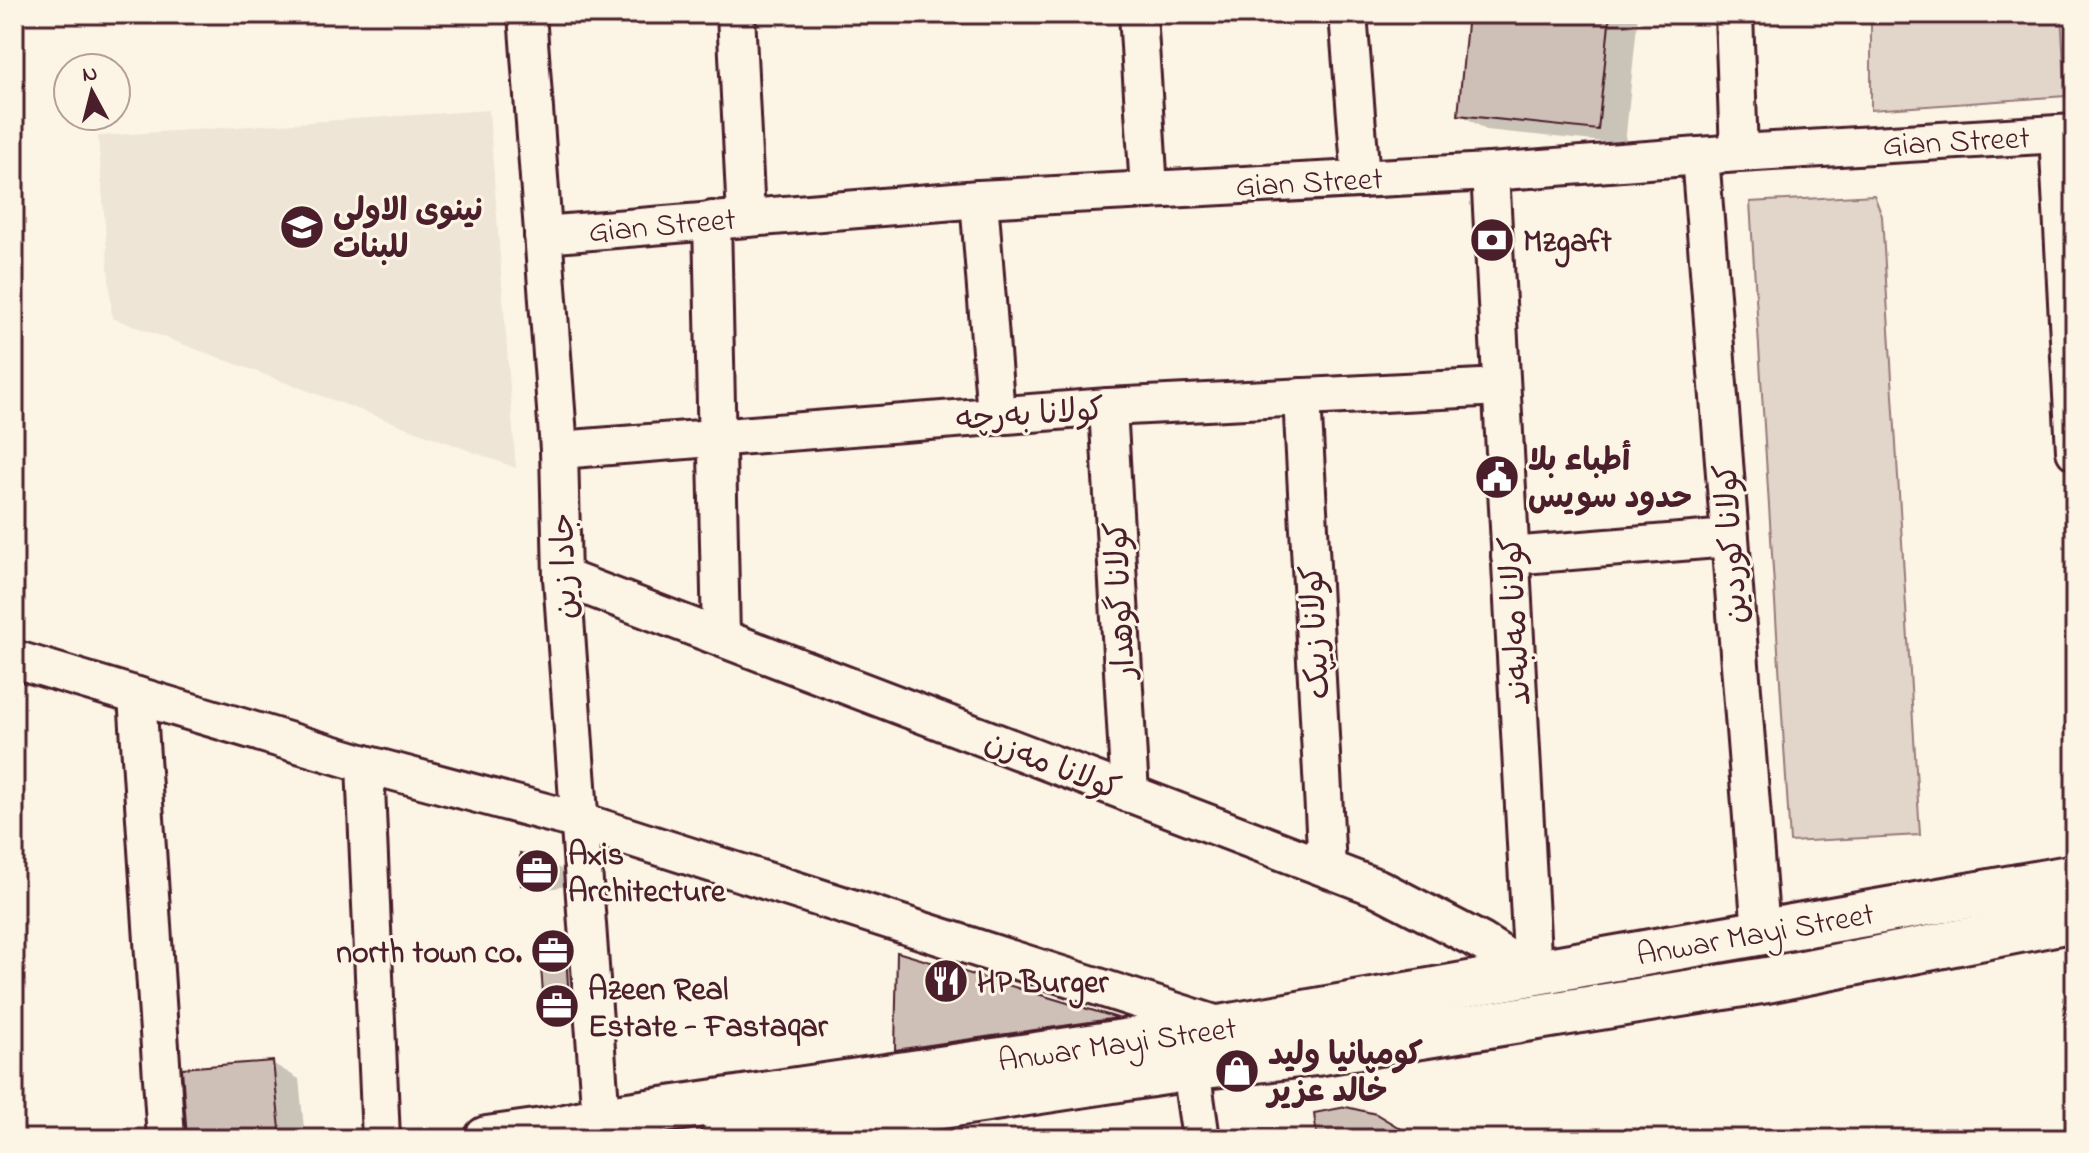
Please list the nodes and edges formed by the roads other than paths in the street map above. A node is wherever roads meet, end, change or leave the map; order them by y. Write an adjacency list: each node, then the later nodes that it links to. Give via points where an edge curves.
1 (527, 14): 14 (street, جادا زین)
2 (736, 14): 13 (street)
3 (1138, 14): 11 (street)
4 (1348, 14): 10 (street)
5 (1734, 14): 7 (street)
6 (2067, 133): 7 (street, Gian Street); 21 (street)
7 (1739, 153): 8 (street, Gian Street)
8 (1700, 156): 9 (street, Gian Street); 22 (street, کولانا کوردین)
9 (1490, 172): 10 (street, Gian Street); 15 (street, کولانا مەلبەند)
10 (1361, 179): 11 (street, Gian Street)
11 (1149, 190): 12 (street, Gian Street)
12 (979, 199): 13 (street, Gian Street); 18 (street)
13 (729, 218): 14 (street, Gian Street); 19 (street)
14 (543, 235): 20 (street, جادا زین)
15 (1501, 387): 16 (street, کولانا بەرچە); 23 (street, کولانا مەلبەند)
16 (1302, 397): 17 (street, کولانا بەرچە); 31 (street, کولانا زیپک)
17 (1108, 407): 18 (street, کولانا بەرچە); 29 (street, کولانا گوهدار)
18 (996, 415): 19 (street, کولانا بەرچە)
19 (715, 437): 20 (street, کولانا بەرچە); 25 (street)
20 (559, 450): 24 (street, جادا زین)
21 (2075, 451)
22 (1729, 538): 23 (street); 34 (street, کولانا کوردین)
23 (1510, 556): 35 (street, کولانا مەلبەند)
24 (562, 577): 25 (street, کولانا مەزن); 30 (street, جادا زین)
25 (721, 637): 29 (street, کولانا مەزن)
26 (14, 659): 27 (street)
27 (137, 696): 28 (street); 40 (street)
28 (365, 764): 30 (street); 41 (street)
29 (1130, 794): 31 (street, کولانا مەزن)
30 (579, 821): 36 (street); 39 (street, جادا زین)
31 (1327, 867): 35 (street, کولانا مەزن, via 1432,914)
32 (2075, 877): 34 (main road, Anwar Mayi Street)
33 (2075, 919): 37 (main road, Anwar Mayi Street, via 1767,980)
34 (1761, 932): 35 (main road, Anwar Mayi Street)
35 (1533, 974): 36 (main road, Anwar Mayi Street)
36 (1225, 1027): 38 (main road, Anwar Mayi Street)
37 (1191, 1069): 38 (main road, Anwar Mayi Street); 44 (street)
38 (835, 1104): 39 (main road, Anwar Mayi Street); 43 (main road, Anwar Mayi Street)
39 (601, 1119): 42 (main road, Anwar Mayi Street)
40 (166, 1139)
41 (381, 1139)
42 (487, 1139)
43 (723, 1139)
44 (1201, 1139)

